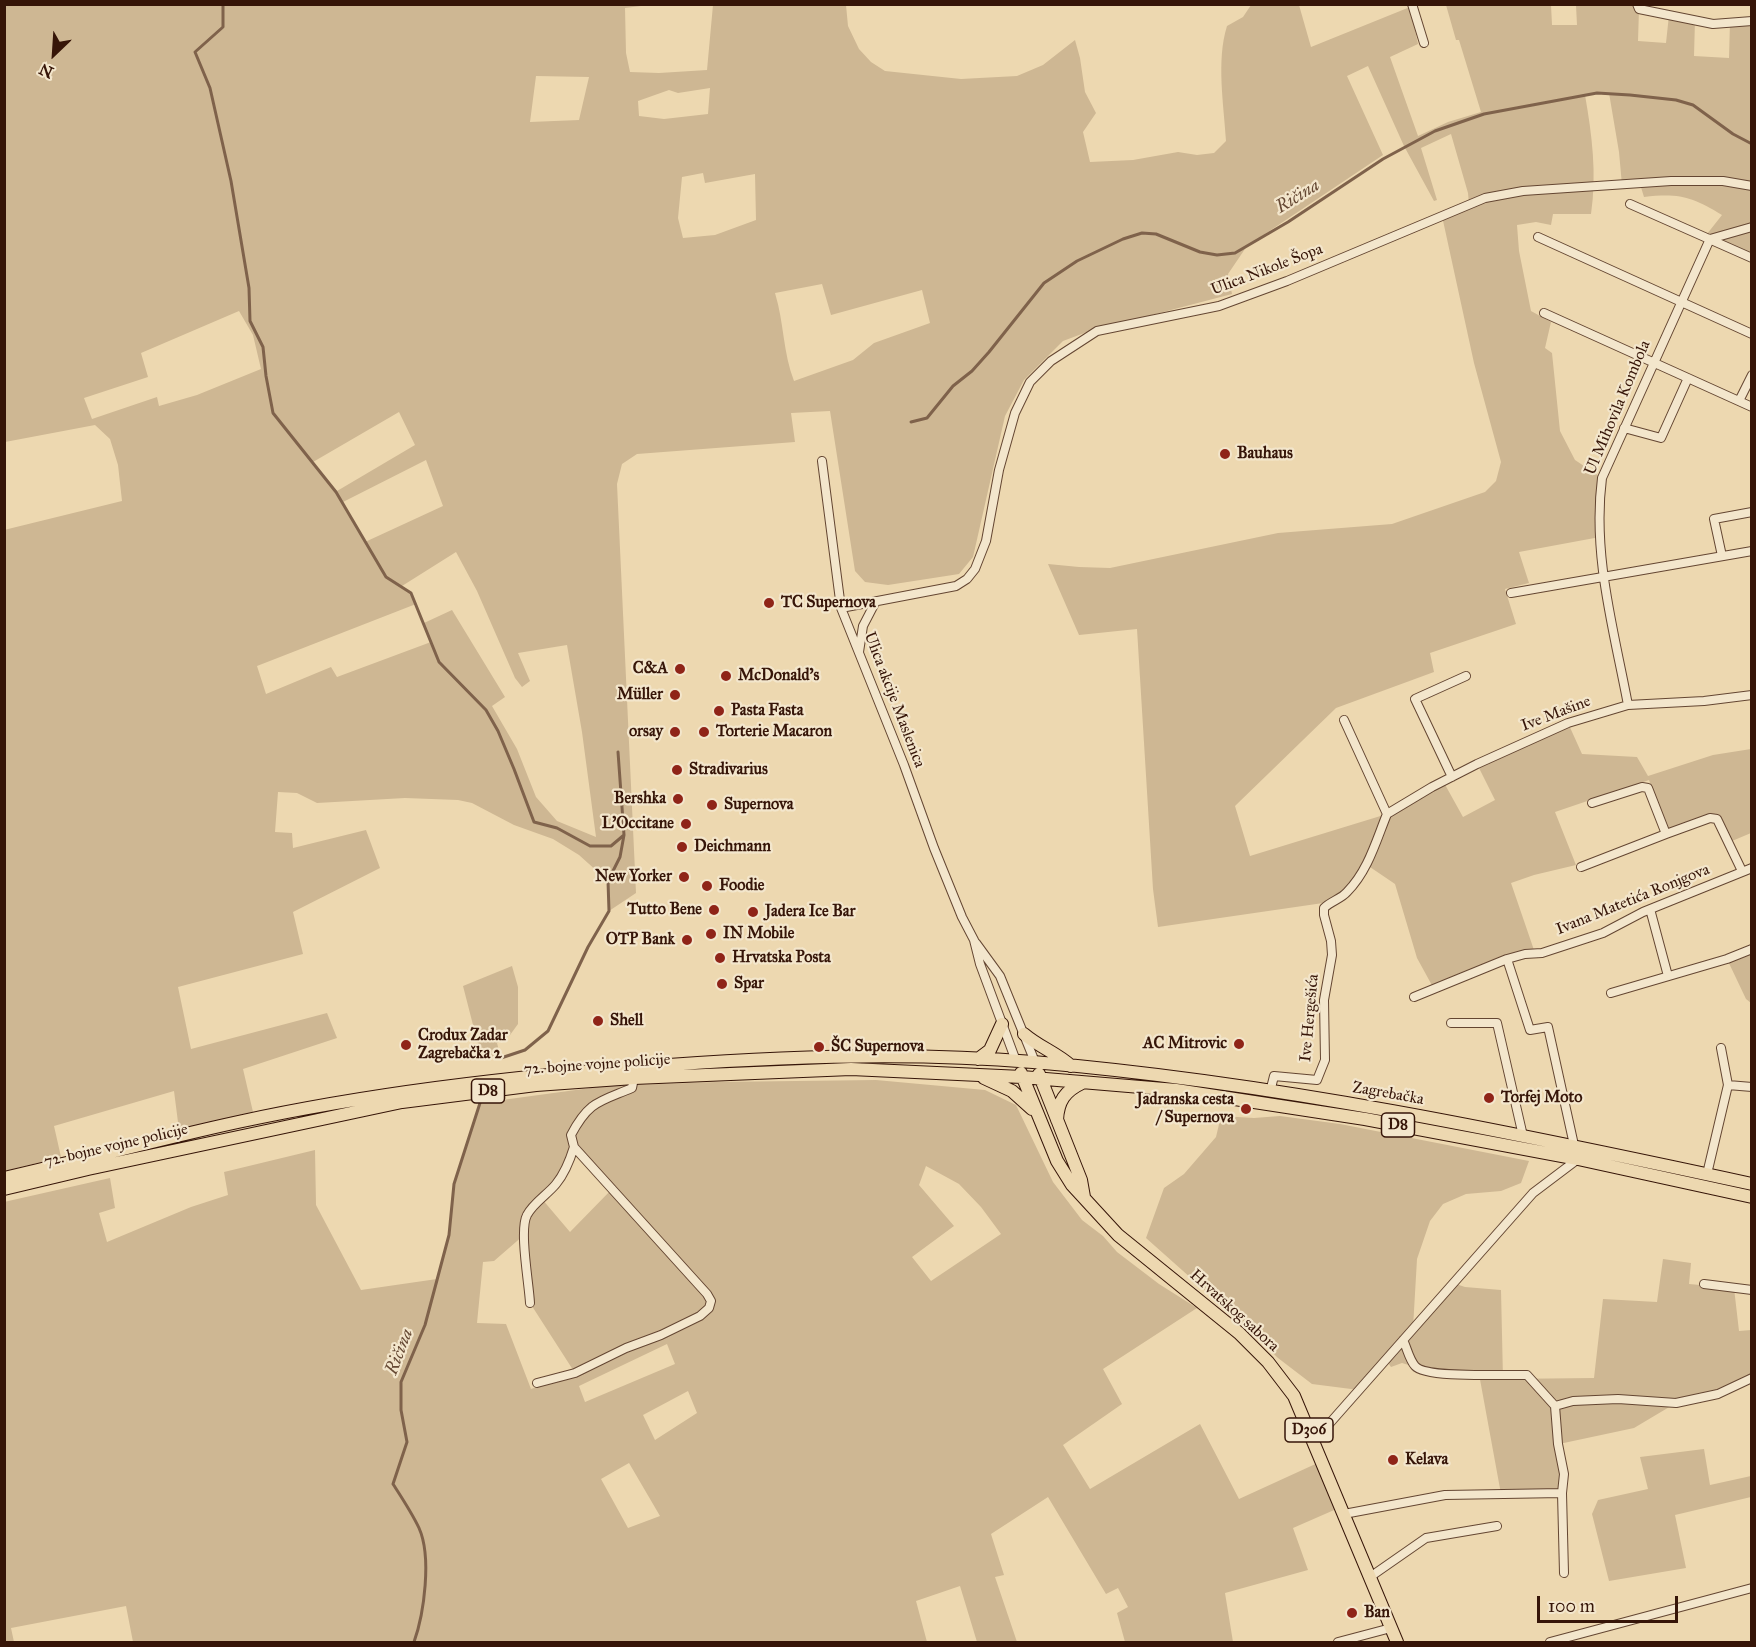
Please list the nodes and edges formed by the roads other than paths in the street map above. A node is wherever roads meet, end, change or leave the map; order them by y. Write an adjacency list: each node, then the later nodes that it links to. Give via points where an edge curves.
1 (1412, 4): 4 (street)
2 (1636, 4): 3 (street, via 1639,9 1713,24)
3 (1752, 21)
4 (1424, 43)
5 (1752, 186): 26 (street, Ulica Nikole Šopa, via 1671,181 1523,191 1485,198 1219,306 1097,331 1052,361 1030,382 1015,413 999,470 986,541 967,579 956,586)
6 (1630, 204): 9 (street)
7 (1752, 227): 9 (street)
8 (1538, 237): 11 (street)
9 (1710, 239): 10 (street); 11 (street, Ul Mihovila Kombola)
10 (1752, 258)
11 (1681, 301): 13 (street); 14 (street, Ul Mihovila Kombola)
12 (1544, 313): 14 (street)
13 (1752, 334)
14 (1654, 362): 16 (street); 19 (street, Ul Mihovila Kombola)
15 (1752, 375): 17 (street)
16 (1688, 378): 17 (street); 19 (street, via 1661,438)
17 (1739, 401): 18 (street)
18 (1752, 407)
19 (1624, 428): 24 (street, Ul Mihovila Kombola, via 1602,478 1599,518)
20 (822, 461): 27 (street, Ulica akcije Maslenica)
21 (1752, 512): 23 (street, via 1714,519)
22 (1752, 551): 23 (street)
23 (1722, 556): 24 (street)
24 (1603, 578): 25 (street); 31 (street, Ul Mihovila Kombola)
25 (1511, 593)
26 (876, 601): 27 (street, Ulica Nikole Šopa); 28 (street, via 864,626)
27 (842, 608): 28 (street, Ulica akcije Maslenica)
28 (859, 652): 41 (street, Ulica akcije Maslenica, via 934,848)
29 (1466, 676): 33 (street, via 1415,699)
30 (1752, 695): 31 (street, Ive Mašine)
31 (1628, 705): 33 (street, Ive Mašine, via 1568,723)
32 (1344, 720): 35 (street)
33 (1452, 777): 35 (street, Ive Mašine)
34 (1592, 803): 36 (street, via 1648,788)
35 (1387, 814): 62 (street, Ive Hergešića, via 1362,873 1346,894 1324,908 1332,955 1324,1000 1325,1060 1317,1080 1274,1076)
36 (1666, 834): 37 (street); 39 (street, via 1717,819)
37 (1581, 867)
38 (1752, 868): 39 (street, Ivana Matetića Ronjgova)
39 (1742, 871): 40 (street, Ivana Matetića Ronjgova)
40 (1650, 909): 43 (street, Ivana Matetića Ronjgova, via 1603,933 1542,953); 44 (street)
41 (974, 940): 48 (street, Ulica akcije Maslenica); 49 (street, Ulica akcije Maslenica, via 1000,976)
42 (1752, 949): 44 (street)
43 (1508, 959): 46 (street, Ivana Matetića Ronjgova); 66 (street, via 1530,1030 1548,1027)
44 (1668, 976): 45 (street)
45 (1611, 993)
46 (1414, 997)
47 (1451, 1023): 65 (street, via 1497,1023)
48 (1002, 1024): 51 (main road, via 990,1050); 52 (street, Ulica akcije Maslenica)
49 (1024, 1034): 53 (street, Ulica akcije Maslenica); 54 (main road)
50 (1721, 1048): 60 (street)
51 (977, 1059): 52 (main road, 72. bojne vojne policije / D8); 70 (main road, 72. bojne vojne policije / D8, via 784,1057 497,1079 239,1122)
52 (1016, 1061): 53 (main road, Zagrebačka / D8); 56 (main road, Hrvatskog sabora)
53 (1035, 1062): 54 (main road, Zagrebačka / D8); 58 (main road, Hrvatskog sabora)
54 (1071, 1066): 62 (main road, Zagrebačka / D8)
55 (978, 1074): 56 (main road, 72. bojne vojne policije / D8); 57 (main road, 72. bojne vojne policije / D8, via 851,1069); 63 (main road, via 1012,1091)
56 (1022, 1077): 58 (main road, Zagrebačka / D8); 63 (main road, Hrvatskog sabora / D306)
57 (634, 1078): 67 (street, via 632,1088 596,1102 581,1116 571,1135); 72 (main road, 72. bojne vojne policije / D8, via 536,1085 402,1102)
58 (1041, 1079): 59 (main road, Zagrebačka / D8); 64 (main road, Hrvatskog sabora / D306)
59 (1083, 1083): 64 (main road, via 1059,1102); 68 (main road, Zagrebačka / D8, via 1176,1090 1248,1101)
60 (1728, 1085): 61 (street); 69 (street)
61 (1752, 1087)
62 (1270, 1092): 65 (main road, Zagrebačka / D8)
63 (1037, 1116): 73 (main road, Hrvatskog sabora / D306, via 1065,1174)
64 (1057, 1121): 73 (main road, Hrvatskog sabora / D306)
65 (1523, 1136): 66 (main road, Zagrebačka / D8)
66 (1574, 1145): 69 (main road, Zagrebačka / D8)
67 (574, 1147): 77 (street, via 557,1183 525,1221); 80 (street, via 711,1301 700,1316 661,1335 575,1373)
68 (1578, 1159): 74 (main road, Zagrebačka / D8); 78 (street, via 1533,1193)
69 (1707, 1174): 71 (main road, Zagrebačka / D8)
70 (4, 1178)
71 (1752, 1184)
72 (4, 1189)
73 (1084, 1197): 82 (main road, Hrvatskog sabora / D306, via 1118,1235 1216,1313 1268,1362 1294,1396)
74 (1752, 1197)
75 (1704, 1284): 76 (street)
76 (1752, 1290)
77 (530, 1302)
78 (1403, 1340): 81 (street, via 1415,1367 1424,1372 1527,1375); 82 (street)
79 (1752, 1378): 81 (street, via 1718,1394 1676,1403 1618,1399)
80 (537, 1383)
81 (1555, 1406): 83 (street, via 1564,1474)
82 (1314, 1441): 84 (main road, Hrvatskog sabora / D306)
83 (1562, 1493): 84 (street, via 1445,1495); 86 (street)
84 (1344, 1514): 87 (main road, Hrvatskog sabora / D306)
85 (1497, 1526): 87 (street, via 1426,1538)
86 (1564, 1573)
87 (1370, 1577): 89 (main road, Hrvatskog sabora / D306)
88 (1752, 1588): 92 (street)
89 (1391, 1628): 90 (street); 91 (main road, Hrvatskog sabora / D306)
90 (1338, 1642)
91 (1397, 1642)
92 (1550, 1642)

